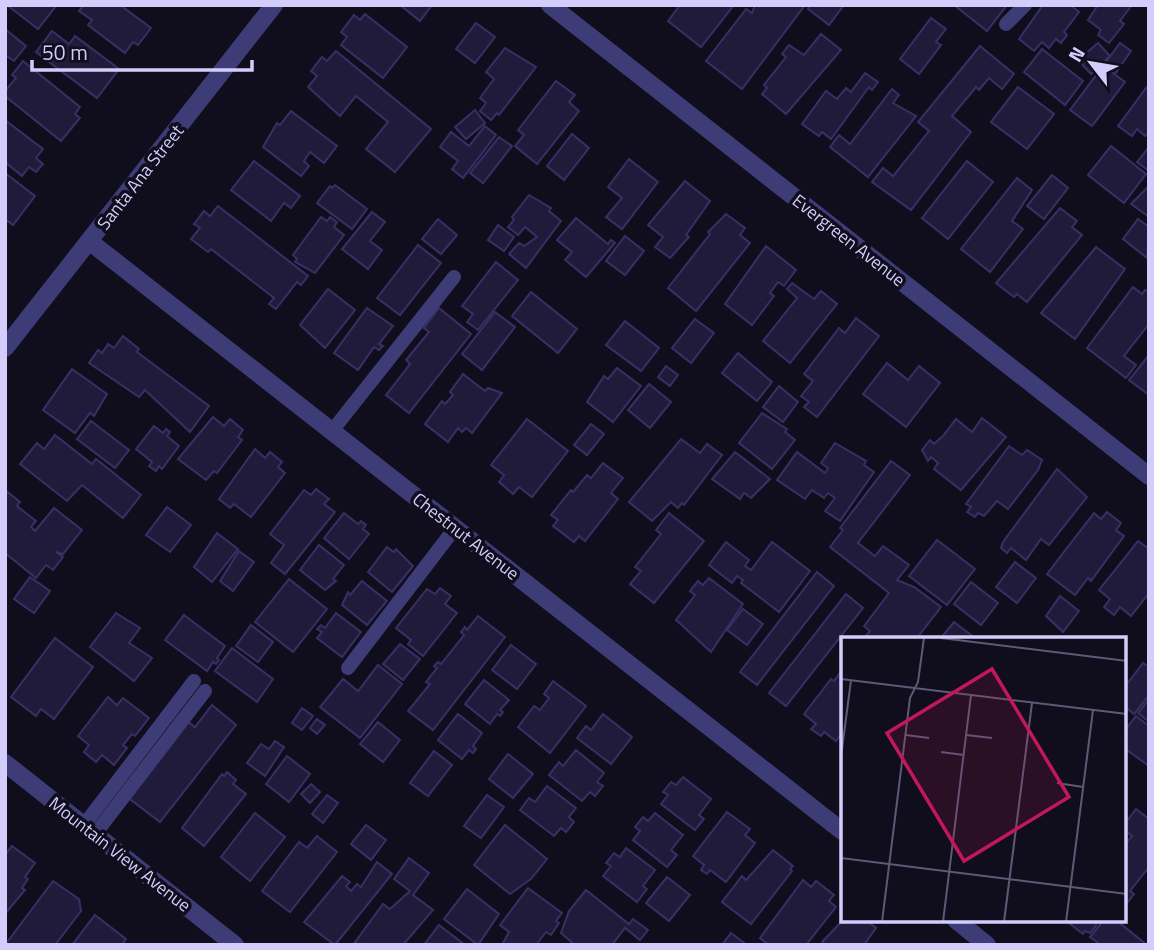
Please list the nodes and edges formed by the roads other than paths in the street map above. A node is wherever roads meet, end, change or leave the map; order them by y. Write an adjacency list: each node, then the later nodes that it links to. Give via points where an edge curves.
1 (274, 5): 5 (street, Santa Ana Street)
2 (550, 5): 9 (street, Evergreen Avenue)
3 (1026, 5): 4 (lane)
4 (1006, 24)
5 (89, 242): 7 (street, Santa Ana Street); 8 (street, Chestnut Avenue)
6 (454, 277): 8 (lane)
7 (5, 348)
8 (331, 431): 10 (street, Chestnut Avenue)
9 (1149, 475)
10 (455, 527): 11 (lane); 15 (street, Chestnut Avenue)
11 (348, 668)
12 (199, 686): 14 (lane)
13 (5, 763): 14 (street, Mountain View Avenue)
14 (89, 829): 17 (street, Mountain View Avenue)
15 (841, 830)
16 (958, 922): 18 (street)
17 (235, 945)
18 (987, 945)

